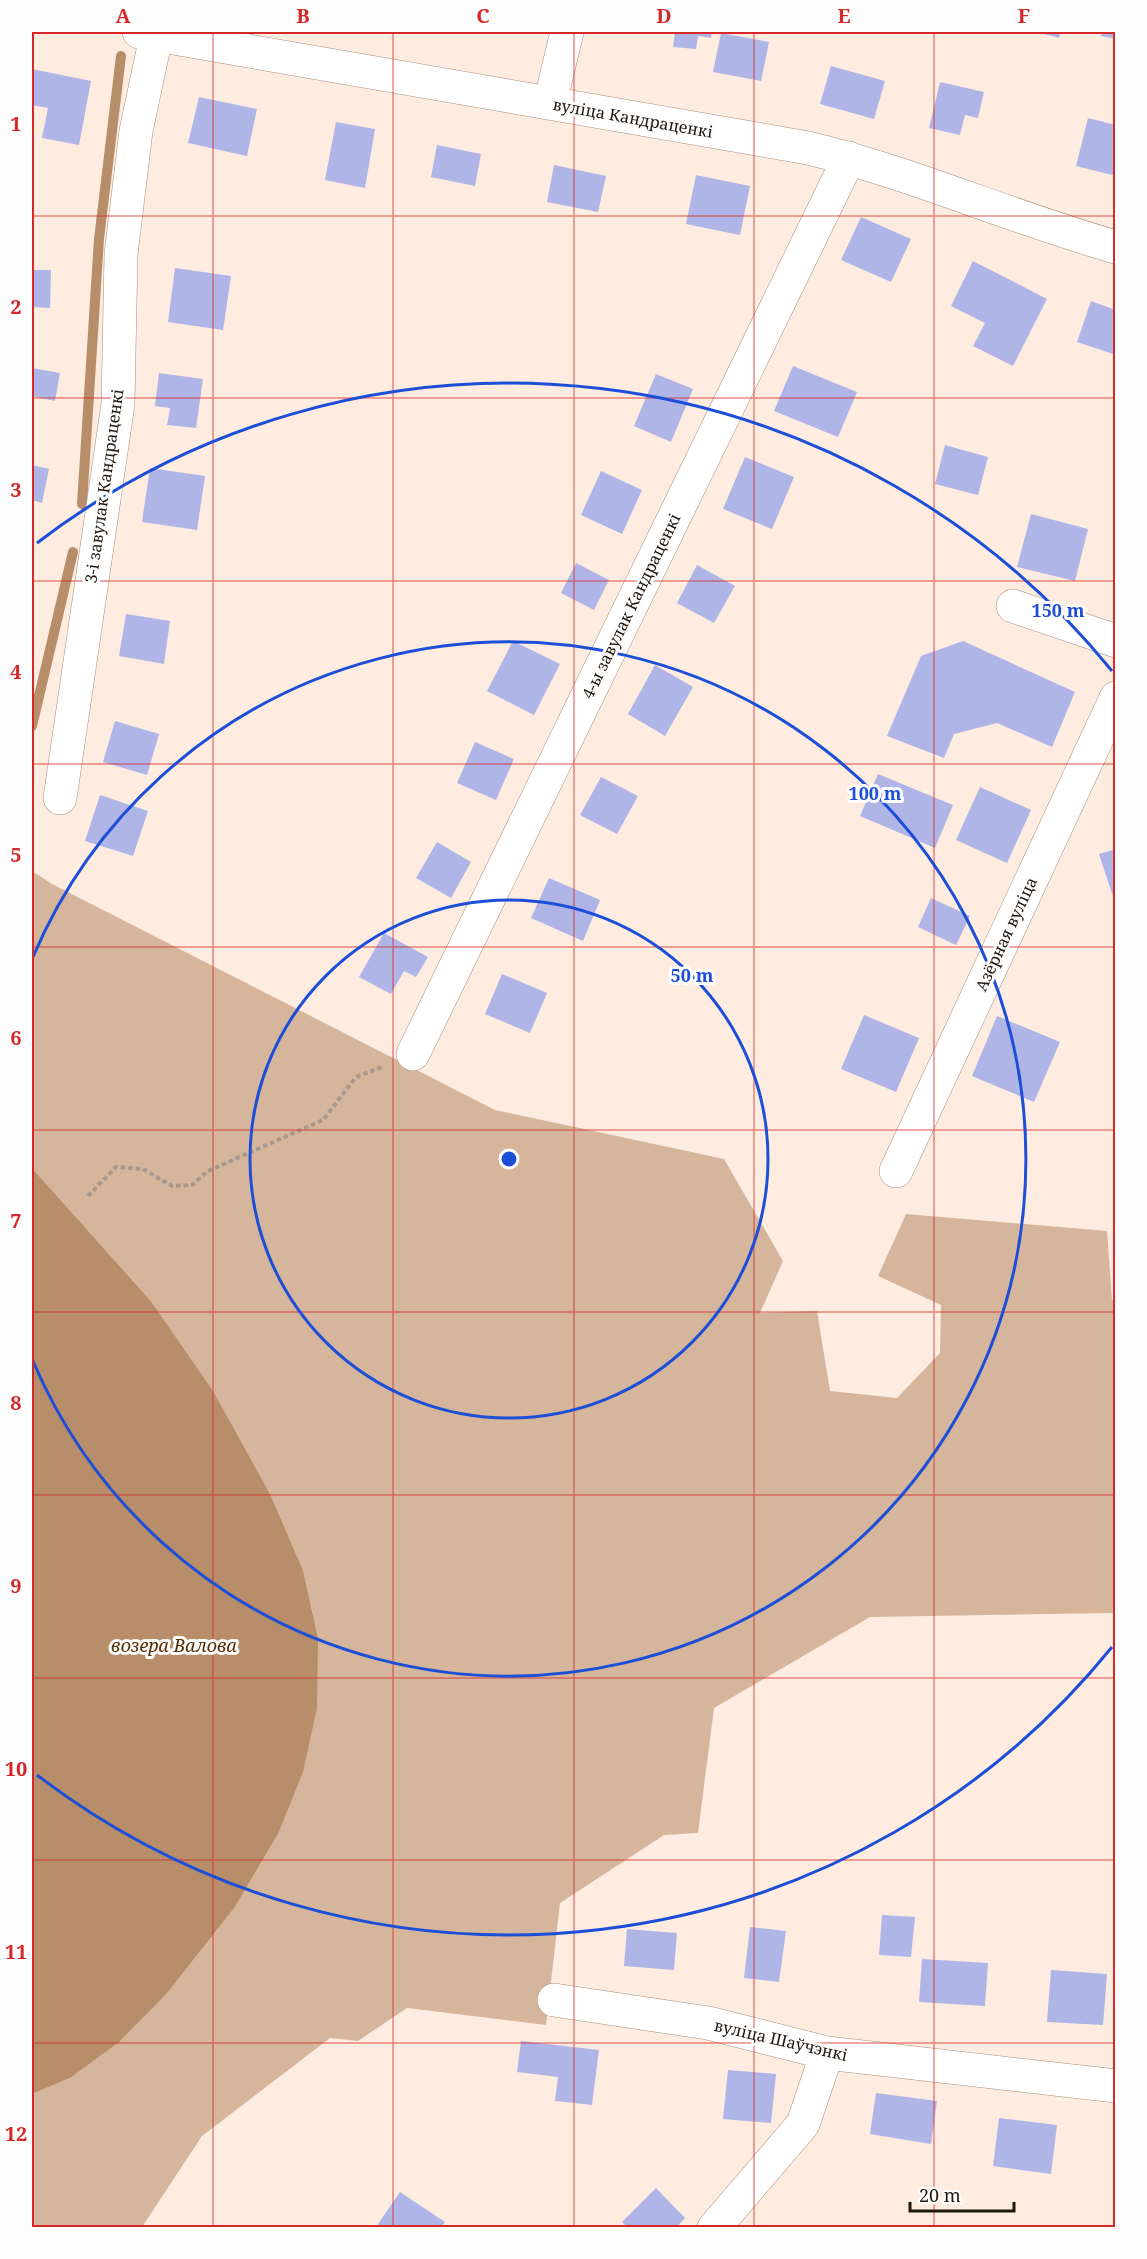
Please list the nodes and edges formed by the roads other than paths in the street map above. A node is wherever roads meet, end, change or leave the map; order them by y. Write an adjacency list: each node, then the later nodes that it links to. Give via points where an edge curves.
1 (567, 32): 3 (street)
2 (151, 33): 3 (street, вуліца Кандраценкі); 9 (street, 3-і завулак Кандраценкі, via 121,254 118,404)
3 (550, 104): 4 (street, вуліца Кандраценкі)
4 (849, 158): 5 (street, вуліца Кандраценкі); 10 (street, 4-ы завулак Кандраценкі)
5 (1116, 247)
6 (1013, 606): 7 (street)
7 (1116, 641)
8 (1116, 698): 11 (street, Азёрная вуліца)
9 (60, 798)
10 (413, 1054)
11 (896, 1171)
12 (554, 2000): 13 (street, вуліца Шаўчэнкі, via 708,2023)
13 (827, 2053): 14 (street, вуліца Шаўчэнкі); 15 (street, via 803,2124)
14 (1116, 2086)
15 (714, 2228)

